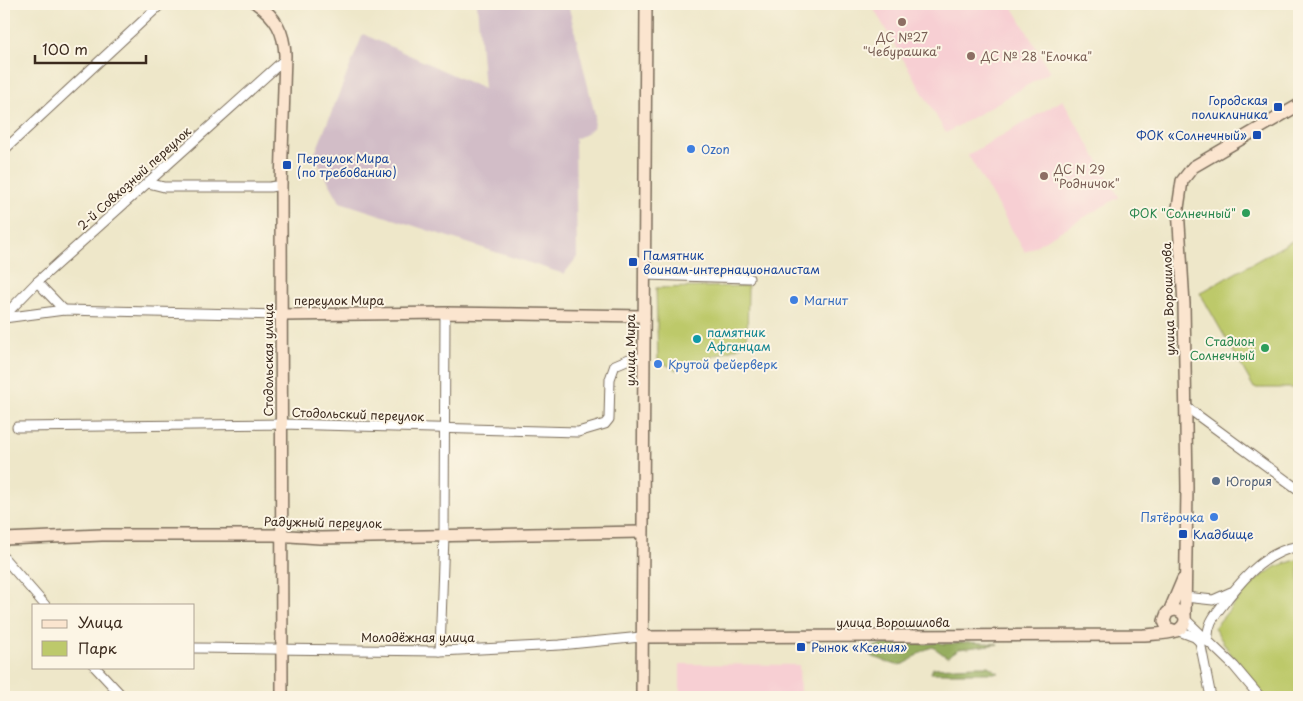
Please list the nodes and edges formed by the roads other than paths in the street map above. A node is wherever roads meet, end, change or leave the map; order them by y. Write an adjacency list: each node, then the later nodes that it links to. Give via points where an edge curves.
1 (160, 4): 6 (street)
2 (257, 4): 4 (main road, Стодольская улица, via 278,23)
3 (646, 4): 9 (main road, улица Мира)
4 (284, 60): 7 (street, 2-й Совхозный переулок); 8 (main road, Стодольская улица)
5 (1299, 105): 18 (main road, улица Ворошилова, via 1204,160 1182,181 1178,208 1184,304)
6 (4, 150)
7 (148, 182): 8 (street, via 164,187); 11 (street, 2-й Совхозный переулок)
8 (281, 185): 14 (main road, Стодольская улица)
9 (644, 275): 10 (street); 15 (main road, улица Мира)
10 (749, 278)
11 (37, 282): 12 (street); 16 (street, 2-й Совхозный переулок)
12 (64, 310): 14 (street, переулок Мира); 16 (street, переулок Мира)
13 (445, 313): 14 (main road, переулок Мира); 15 (main road, переулок Мира); 21 (street)
14 (281, 315): 19 (main road, Стодольская улица)
15 (644, 316): 17 (main road, улица Мира)
16 (4, 317)
17 (644, 358): 21 (street, Стодольский переулок, via 615,365 610,379 609,419 593,429 578,432); 23 (main road, улица Мира)
18 (1185, 406): 22 (street); 29 (main road, улица Ворошилова)
19 (282, 424): 20 (street, Стодольский переулок); 21 (street, Стодольский переулок); 25 (main road, Стодольская улица)
20 (17, 427)
21 (445, 429): 24 (street)
22 (1299, 490)
23 (642, 532): 24 (main road, Радужный переулок); 37 (main road, улица Мира)
24 (444, 535): 25 (main road, Радужный переулок); 42 (street)
25 (282, 536): 26 (main road, Радужный переулок, via 102,535); 41 (main road, Стодольская улица)
26 (4, 539)
27 (1299, 546): 30 (street, via 1267,559)
28 (4, 558): 32 (street)
29 (1185, 575): 31 (main road, улица Ворошилова); 33 (main road, улица Ворошилова)
30 (1234, 590): 31 (street, via 1213,600); 39 (street, via 1210,620)
31 (1185, 597): 34 (main road, улица Ворошилова)
32 (44, 604)
33 (1166, 615): 34 (main road, via 1180,611); 35 (main road, via 1167,628); 36 (main road, улица Ворошилова)
34 (1185, 618): 35 (main road, via 1184,627); 39 (street)
35 (1178, 631): 36 (main road, улица Ворошилова); 38 (street)
36 (1144, 635): 37 (main road, улица Ворошилова)
37 (641, 637): 42 (street, Молодёжная улица, via 560,646); 46 (main road, улица Мира)
38 (1196, 638): 39 (street); 47 (street, via 1200,642)
39 (1208, 642): 48 (street)
40 (195, 648): 41 (street, Молодёжная улица)
41 (282, 648): 42 (street, Молодёжная улица); 45 (main road, Стодольская улица)
42 (440, 651)
43 (97, 668): 44 (street)
44 (123, 697)
45 (282, 697)
46 (642, 697)
47 (1211, 697)
48 (1260, 697)

